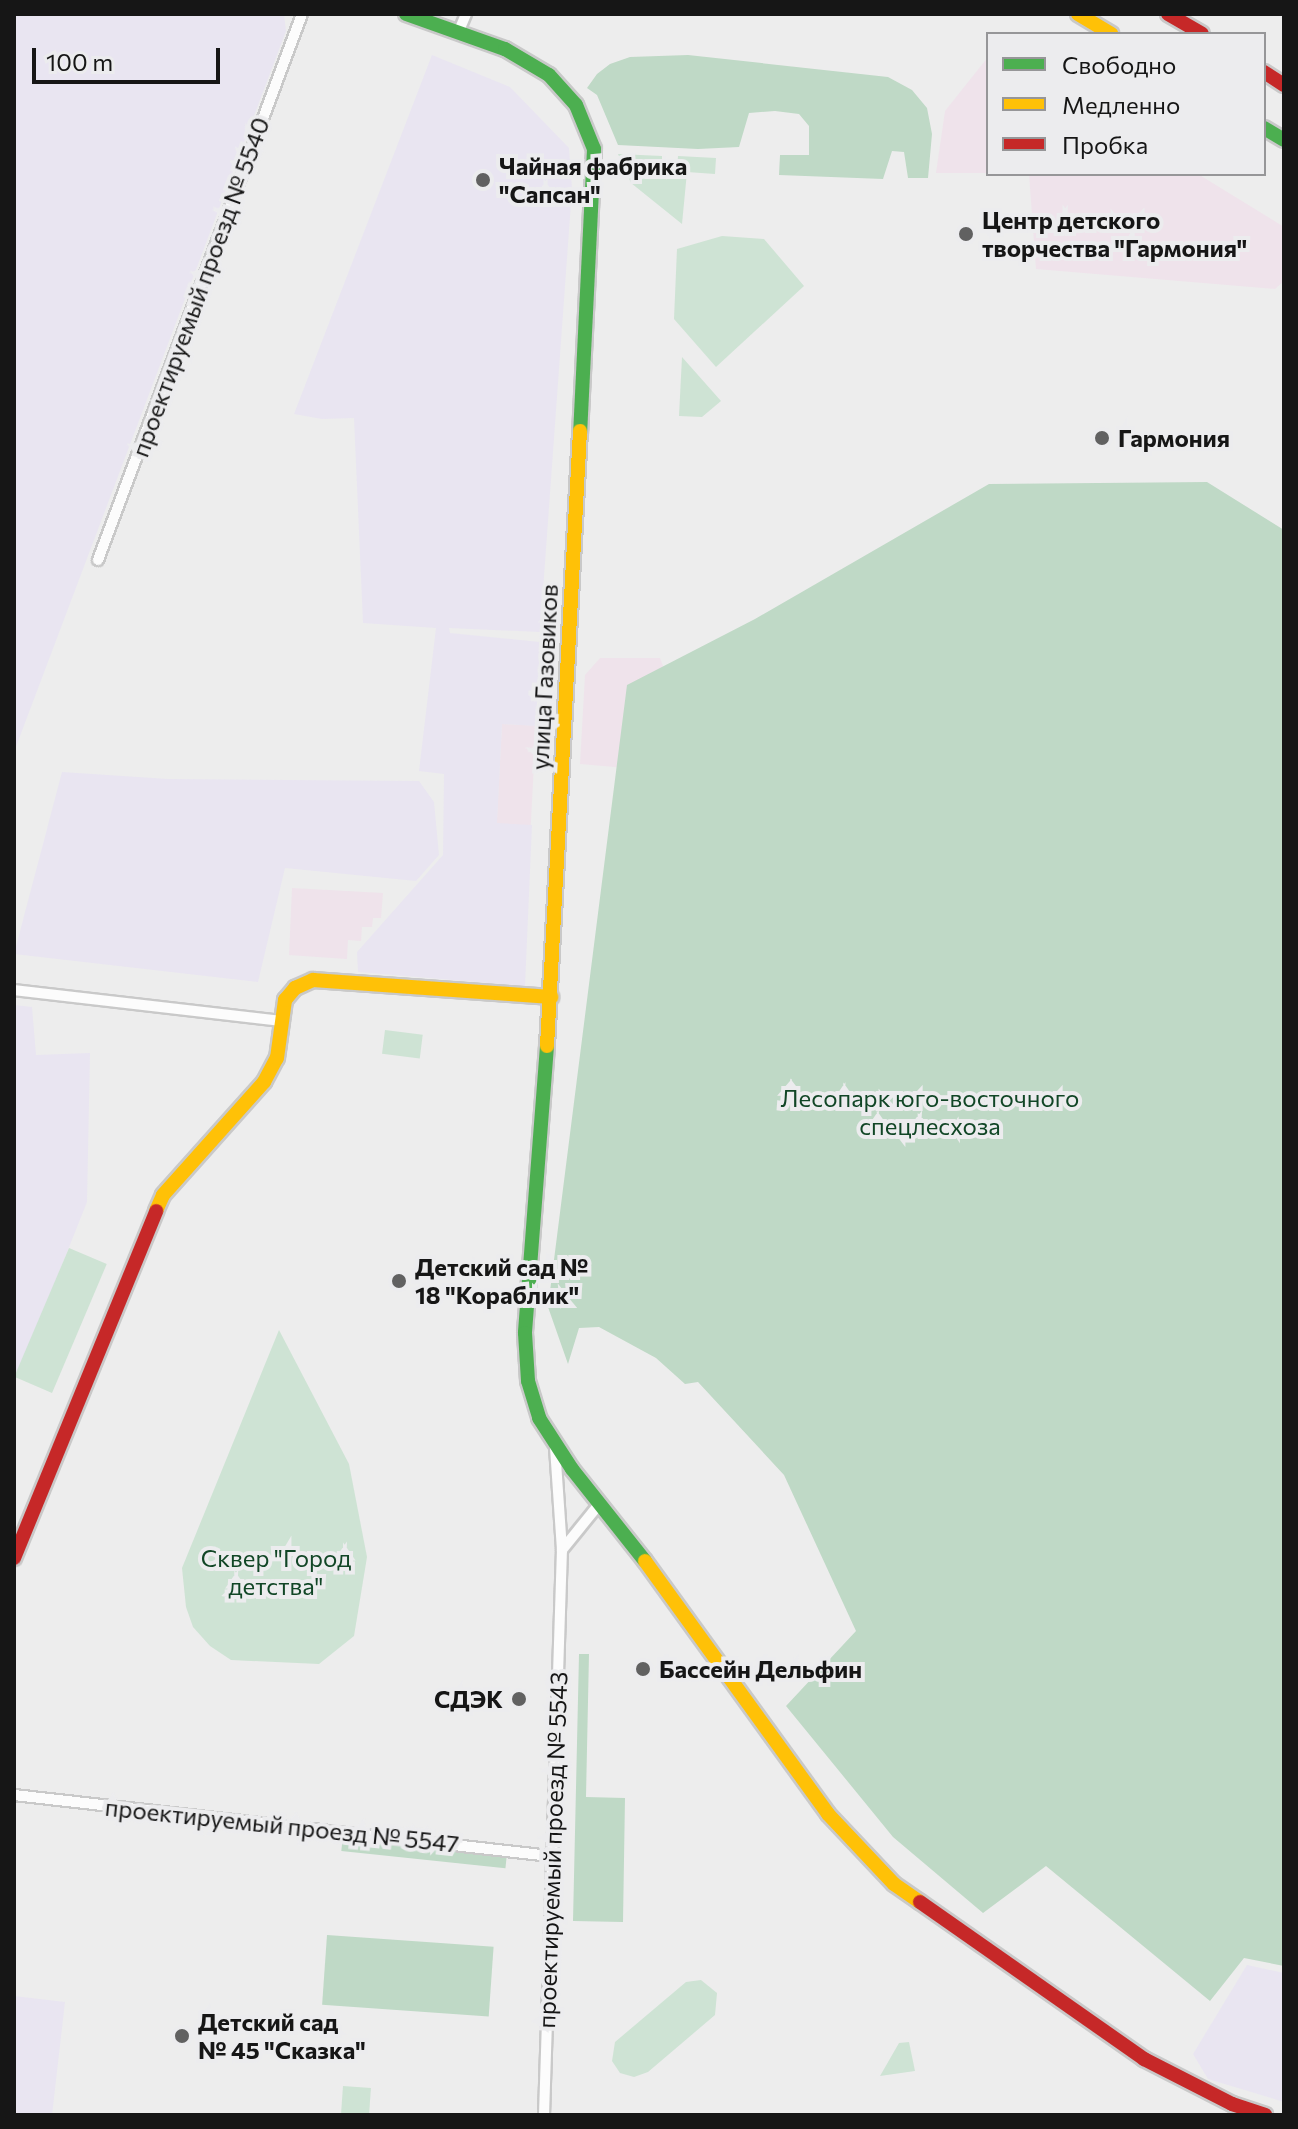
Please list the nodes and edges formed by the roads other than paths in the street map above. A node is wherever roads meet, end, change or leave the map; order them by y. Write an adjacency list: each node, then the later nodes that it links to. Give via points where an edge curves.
1 (302, 14): 13 (street, проектируемый проезд № 5540)
2 (406, 14): 8 (main road, улица Газовиков)
3 (466, 14): 8 (street)
4 (1078, 14): 6 (main road)
5 (1168, 14): 7 (main road)
6 (1108, 32)
7 (1199, 32)
8 (458, 33): 15 (main road, улица Газовиков, via 505,49 549,75 576,105 594,149)
9 (1266, 73): 10 (main road)
10 (1284, 85)
11 (1266, 129): 12 (main road)
12 (1284, 140)
13 (98, 560)
14 (14, 990): 16 (street)
15 (551, 997): 16 (main road, via 313,980 285,1000); 17 (main road, улица Газовиков, via 525,1333 528,1381 539,1418)
16 (283, 1021): 20 (main road, via 277,1058 264,1082 163,1195)
17 (555, 1445): 18 (main road, улица Газовиков); 19 (street, проектируемый проезд № 5543)
18 (600, 1503): 19 (street); 24 (main road, улица Газовиков, via 828,1814 894,1884 1144,2059)
19 (562, 1550): 22 (street, проектируемый проезд № 5543)
20 (14, 1558)
21 (14, 1795): 22 (street, проектируемый проезд № 5547)
22 (550, 1856): 23 (street, проектируемый проезд № 5543)
23 (544, 2115)
24 (1265, 2115)

